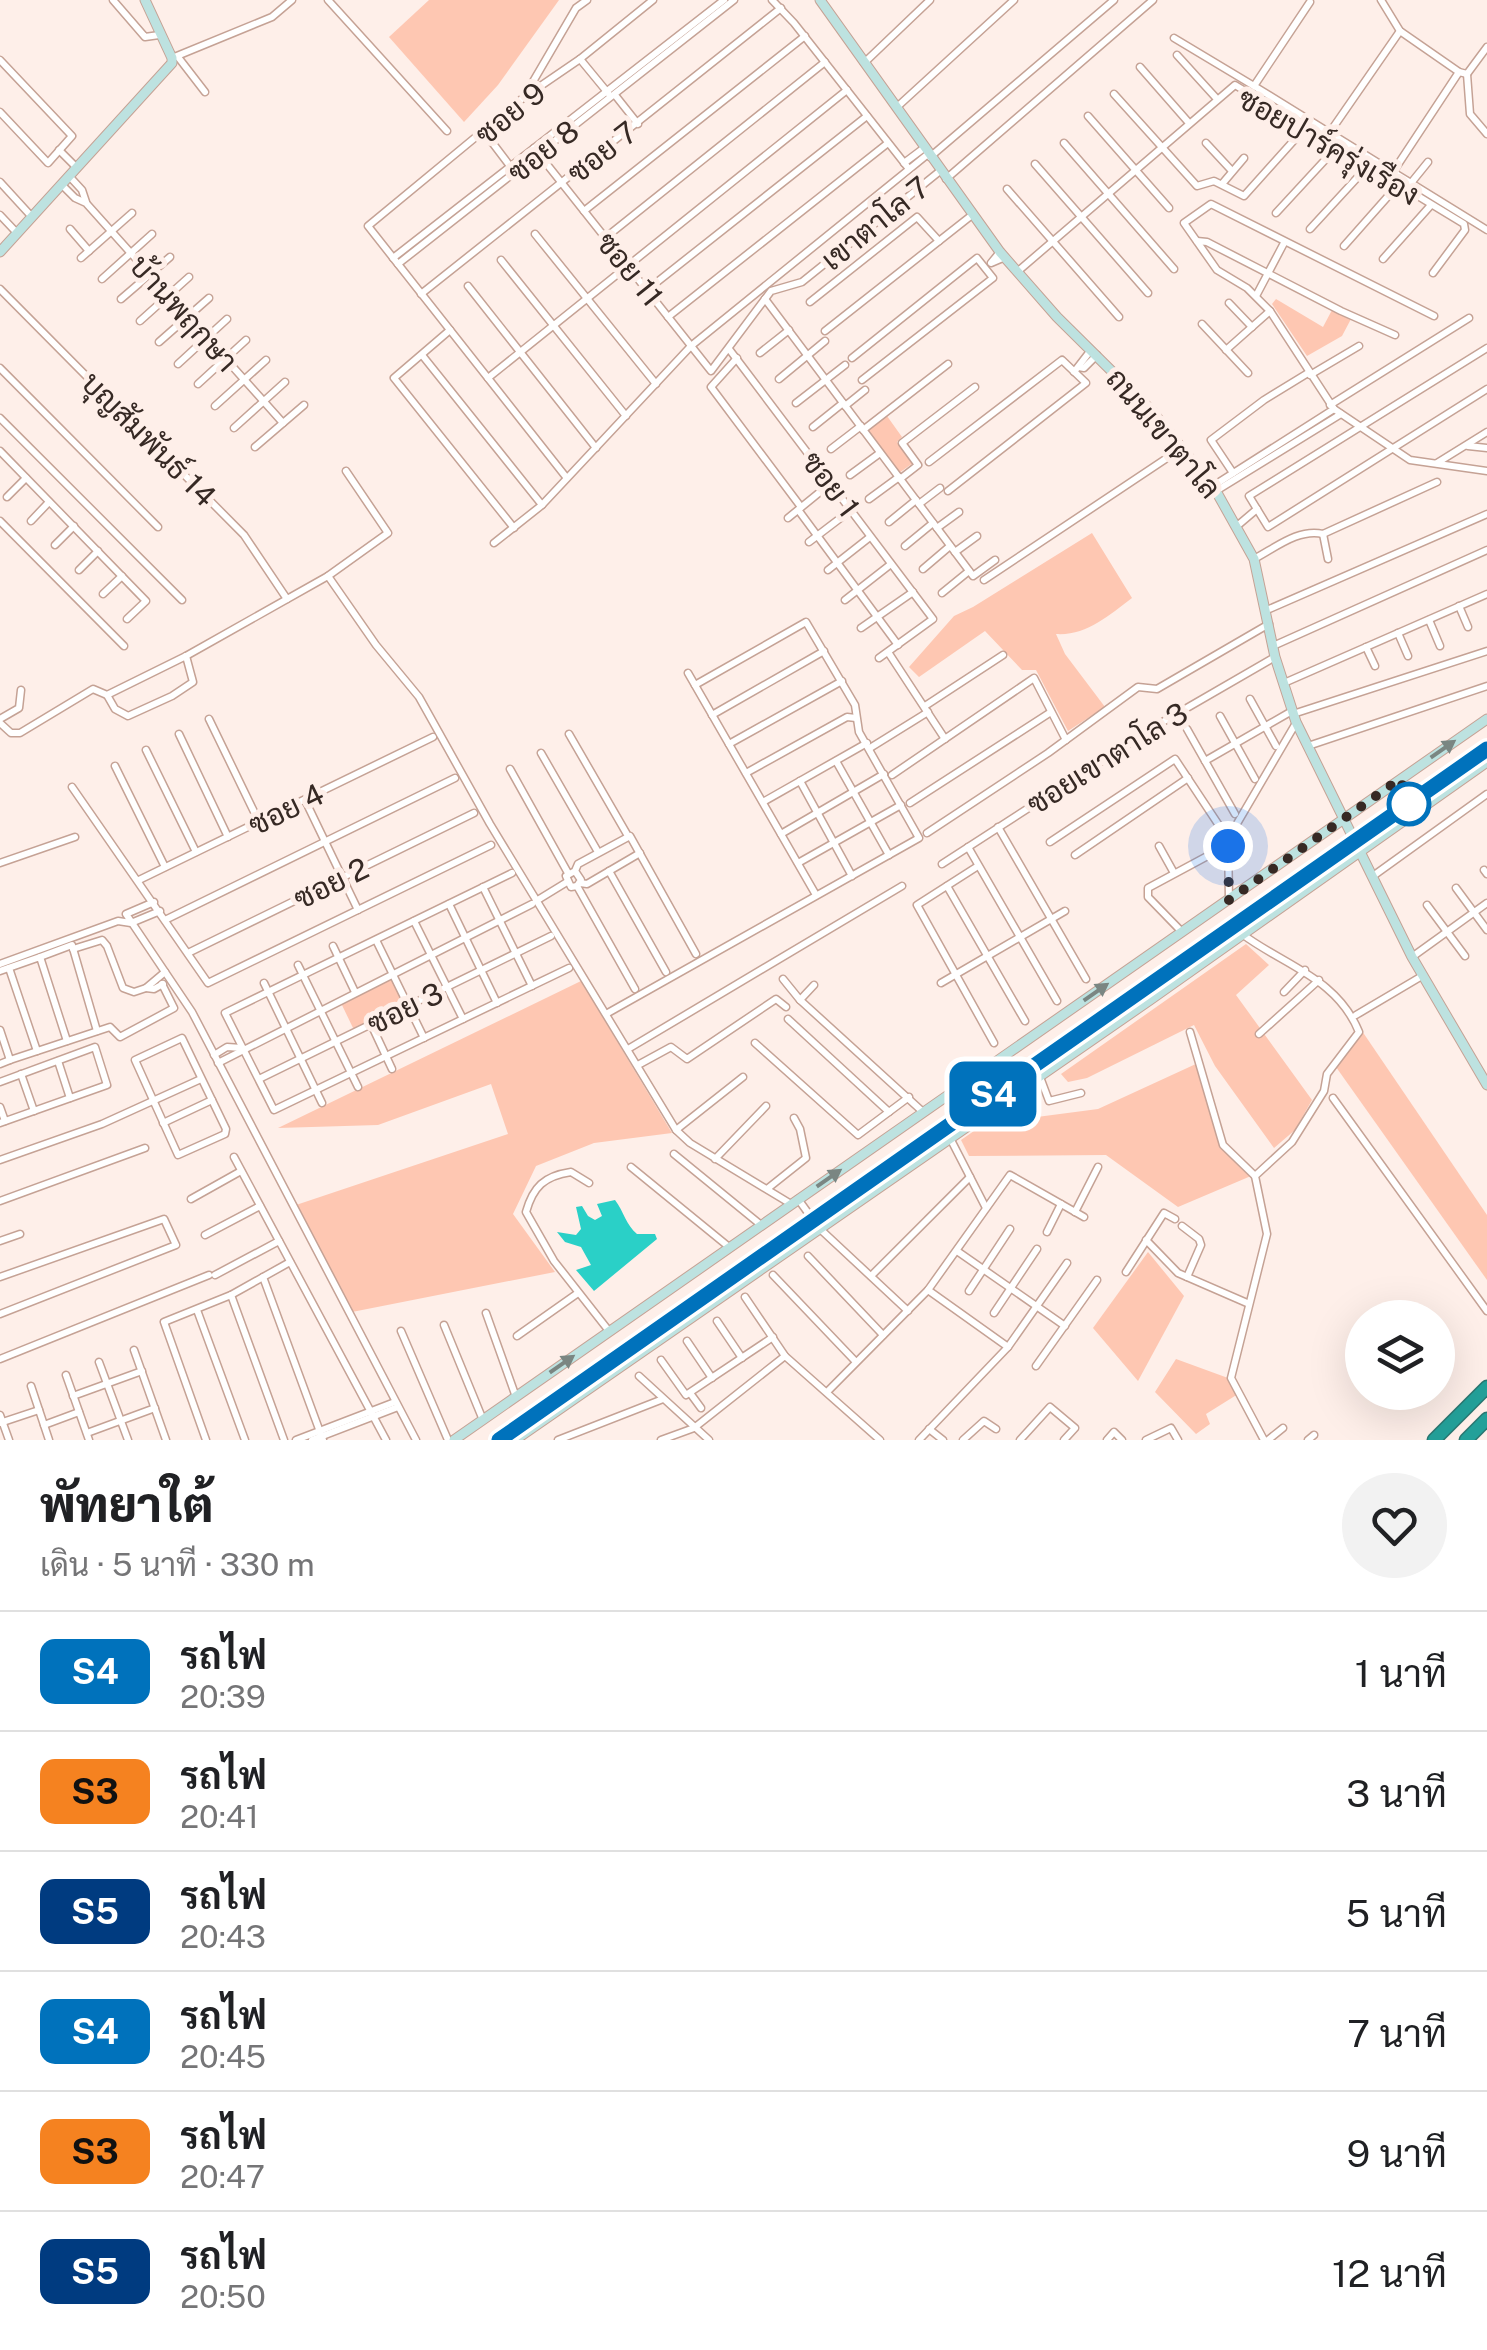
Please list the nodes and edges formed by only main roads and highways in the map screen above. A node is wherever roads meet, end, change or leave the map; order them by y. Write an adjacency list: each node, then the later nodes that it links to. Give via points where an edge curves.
1 (1487, 1387): 3 (highway)
2 (1487, 1419): 4 (highway)
3 (1434, 1440)
4 (1466, 1440)

